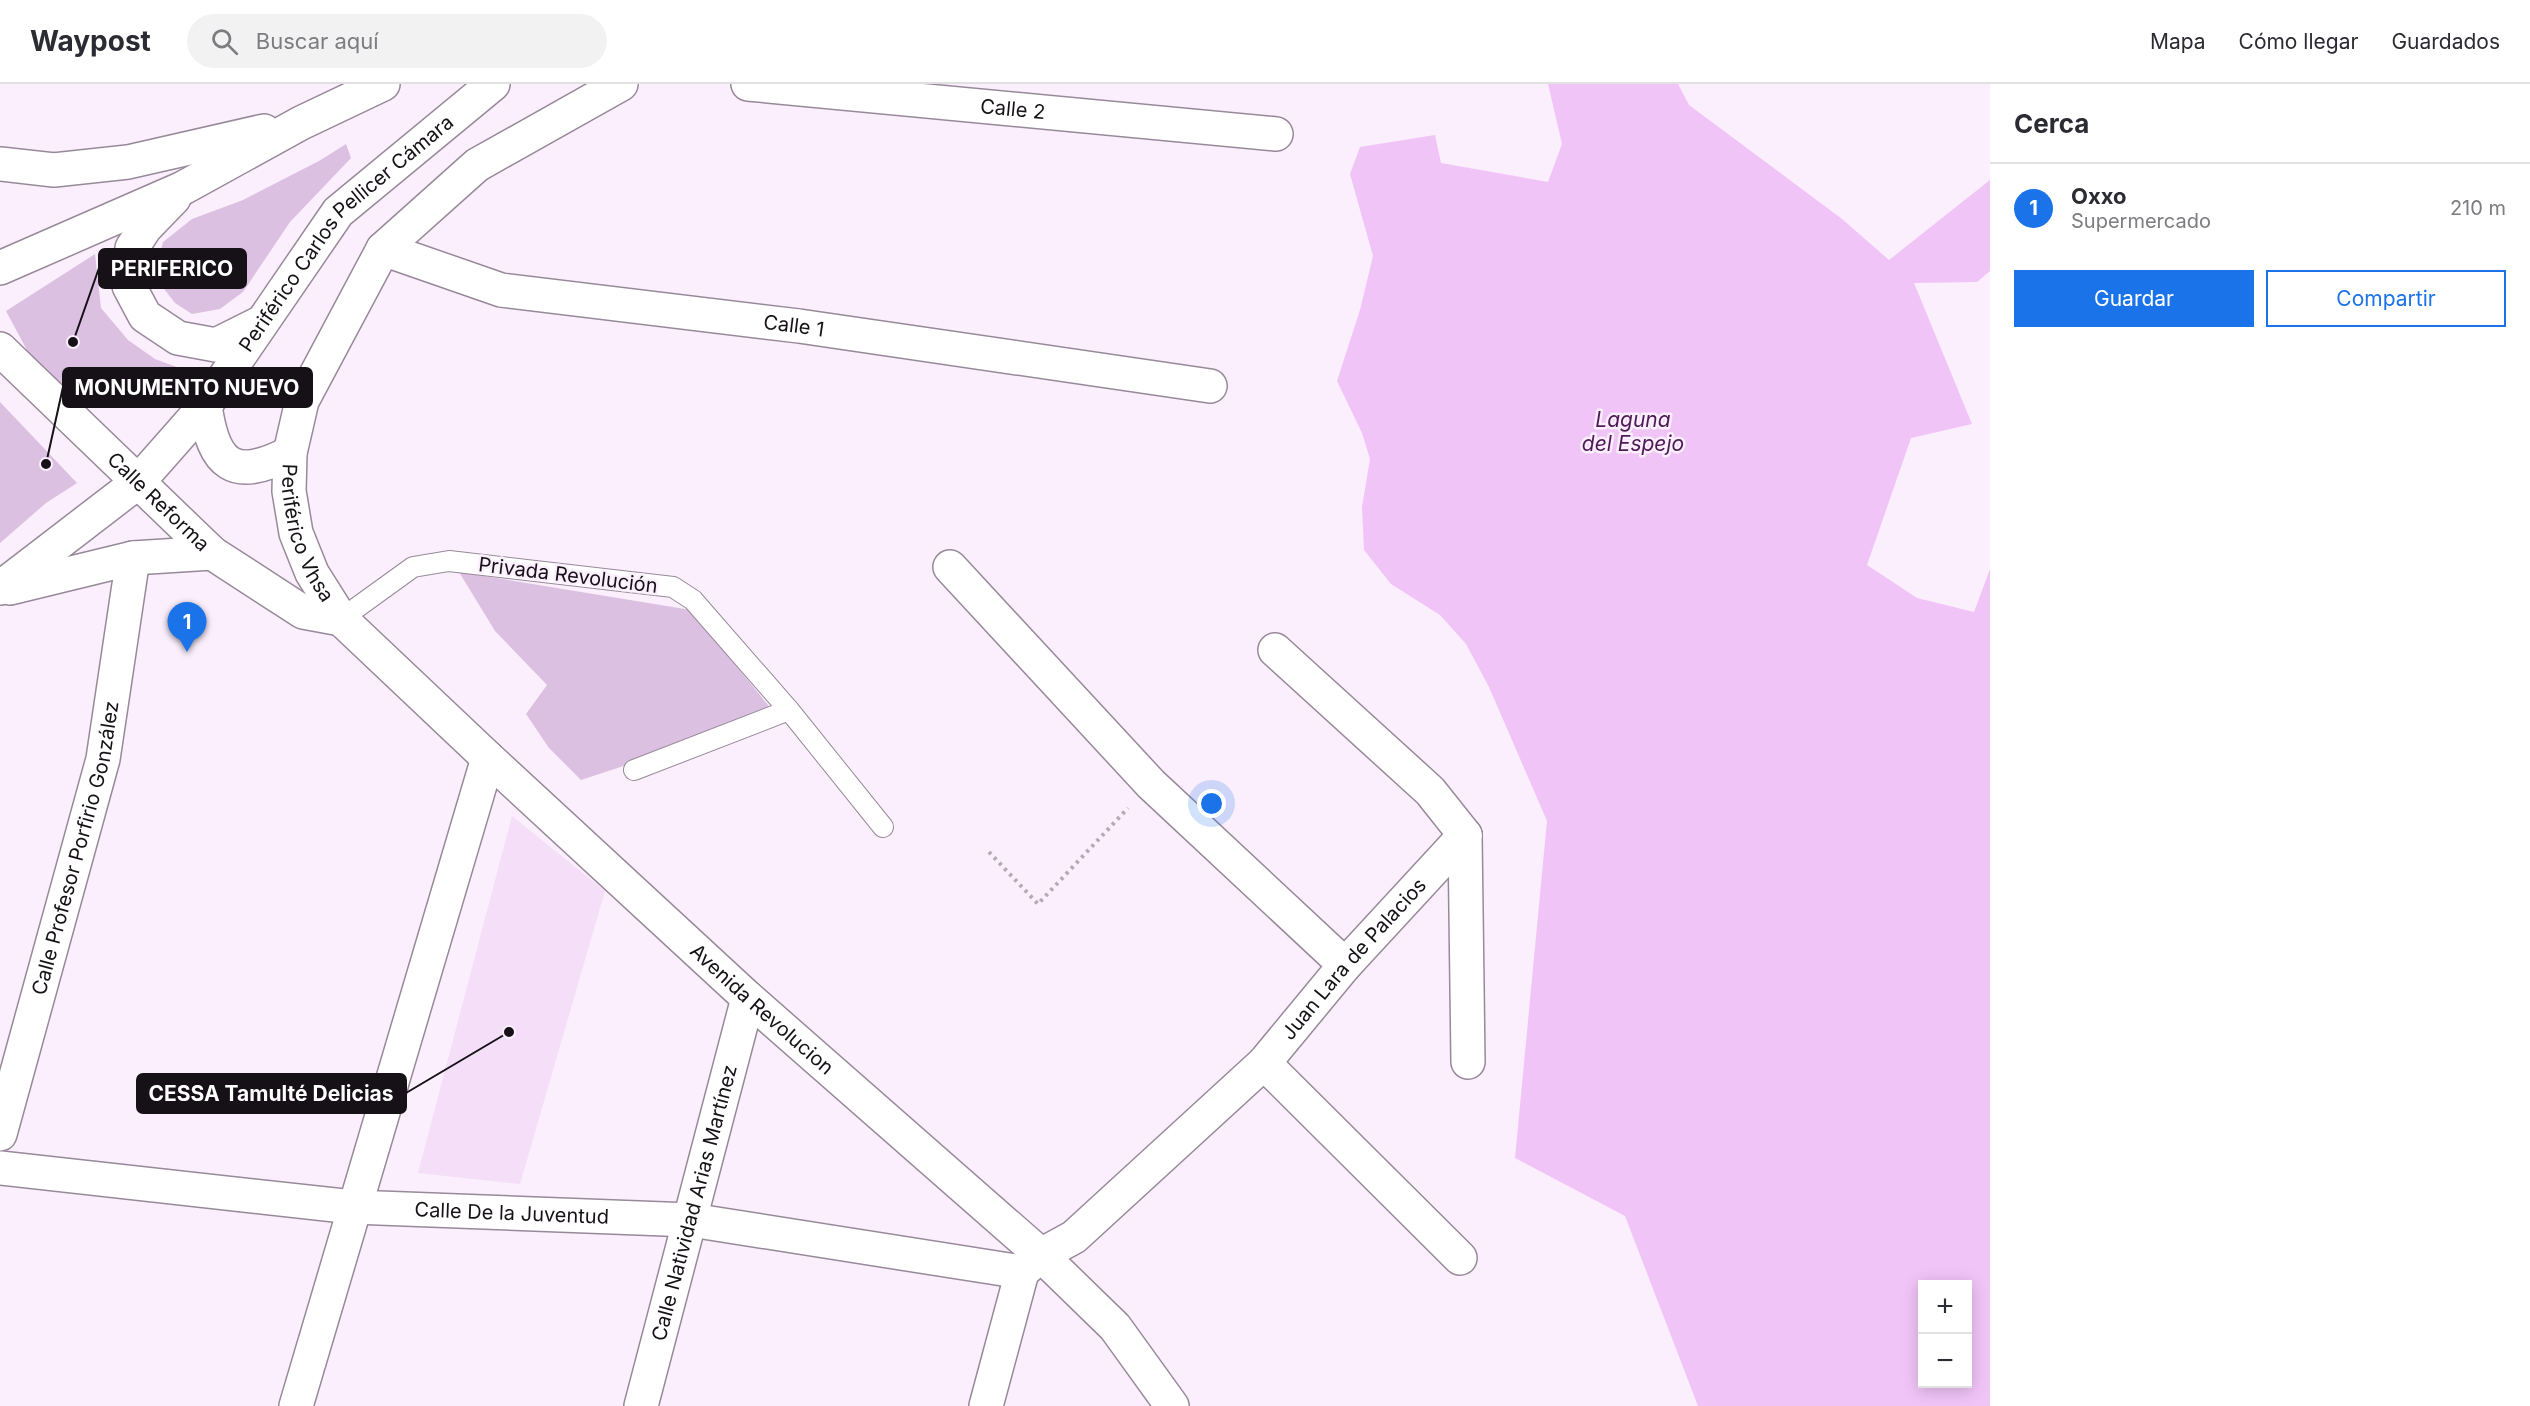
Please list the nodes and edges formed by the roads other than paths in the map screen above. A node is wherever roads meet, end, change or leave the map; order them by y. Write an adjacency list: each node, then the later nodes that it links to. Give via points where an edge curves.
1 (383, 84): 6 (street)
2 (493, 84): 12 (street, Periférico Carlos Pellicer Cámara, via 338,212)
3 (621, 84): 10 (street, Periférico Vhsa, via 477,165)
4 (748, 84): 5 (street, Calle 2)
5 (812, 87): 7 (street, Calle 2)
6 (301, 123): 8 (street, via 128,162 54,170); 9 (street)
7 (1276, 134)
8 (0, 164)
9 (183, 188): 11 (street); 12 (street, via 145,228 132,248 129,286 145,316 178,338 216,345)
10 (383, 249): 14 (street, Calle 1, via 501,290 799,326); 16 (street, Periférico Vhsa, via 302,401)
11 (0, 268)
12 (262, 322): 15 (street, Periférico Carlos Pellicer Cámara)
13 (0, 349): 17 (street, Calle Reforma)
14 (1210, 387)
15 (205, 406): 16 (street, via 209,436 216,452 228,462 266,465); 17 (street, Periférico Carlos Pellicer Cámara)
16 (290, 453): 22 (street, Periférico Vhsa, via 289,491 296,533 312,573)
17 (138, 482): 18 (street, Calle Reforma); 21 (street, Periférico Carlos Pellicer Cámara)
18 (212, 553): 19 (street); 22 (street, Calle Reforma, via 303,612)
19 (133, 558): 21 (street); 33 (street, Calle Profesor Porfirio González, via 102,759)
20 (950, 567): 29 (street, via 1151,784)
21 (0, 589)
22 (340, 619): 24 (lane, Privada Revolución, via 413,567 449,561 674,587 693,600); 25 (street, Avenida Revolucion)
23 (1275, 650): 28 (street, via 1430,791)
24 (789, 710): 26 (lane); 27 (lane, Privada Revolución)
25 (488, 758): 30 (street, Avenida Revolucion); 35 (street)
26 (634, 770)
27 (883, 827)
28 (1465, 835): 29 (street, Juan Lara de Palacios); 31 (street)
29 (1345, 965): 32 (street, Juan Lara de Palacios)
30 (748, 998): 36 (street, Calle Natividad Arias Martínez); 38 (street, Avenida Revolucion)
31 (1468, 1062)
32 (1264, 1063): 37 (street); 38 (street, Juan Lara de Palacios, via 1074,1237)
33 (0, 1134)
34 (0, 1168): 35 (street, Calle De la Juventud)
35 (353, 1207): 36 (street, Calle De la Juventud); 39 (street)
36 (691, 1220): 38 (street, Calle De la Juventud); 40 (street, Calle Natividad Arias Martínez)
37 (1460, 1258)
38 (1031, 1263): 41 (street); 42 (street, Avenida Revolucion, via 1115,1327)
39 (296, 1406)
40 (641, 1406)
41 (986, 1406)
42 (1172, 1406)

